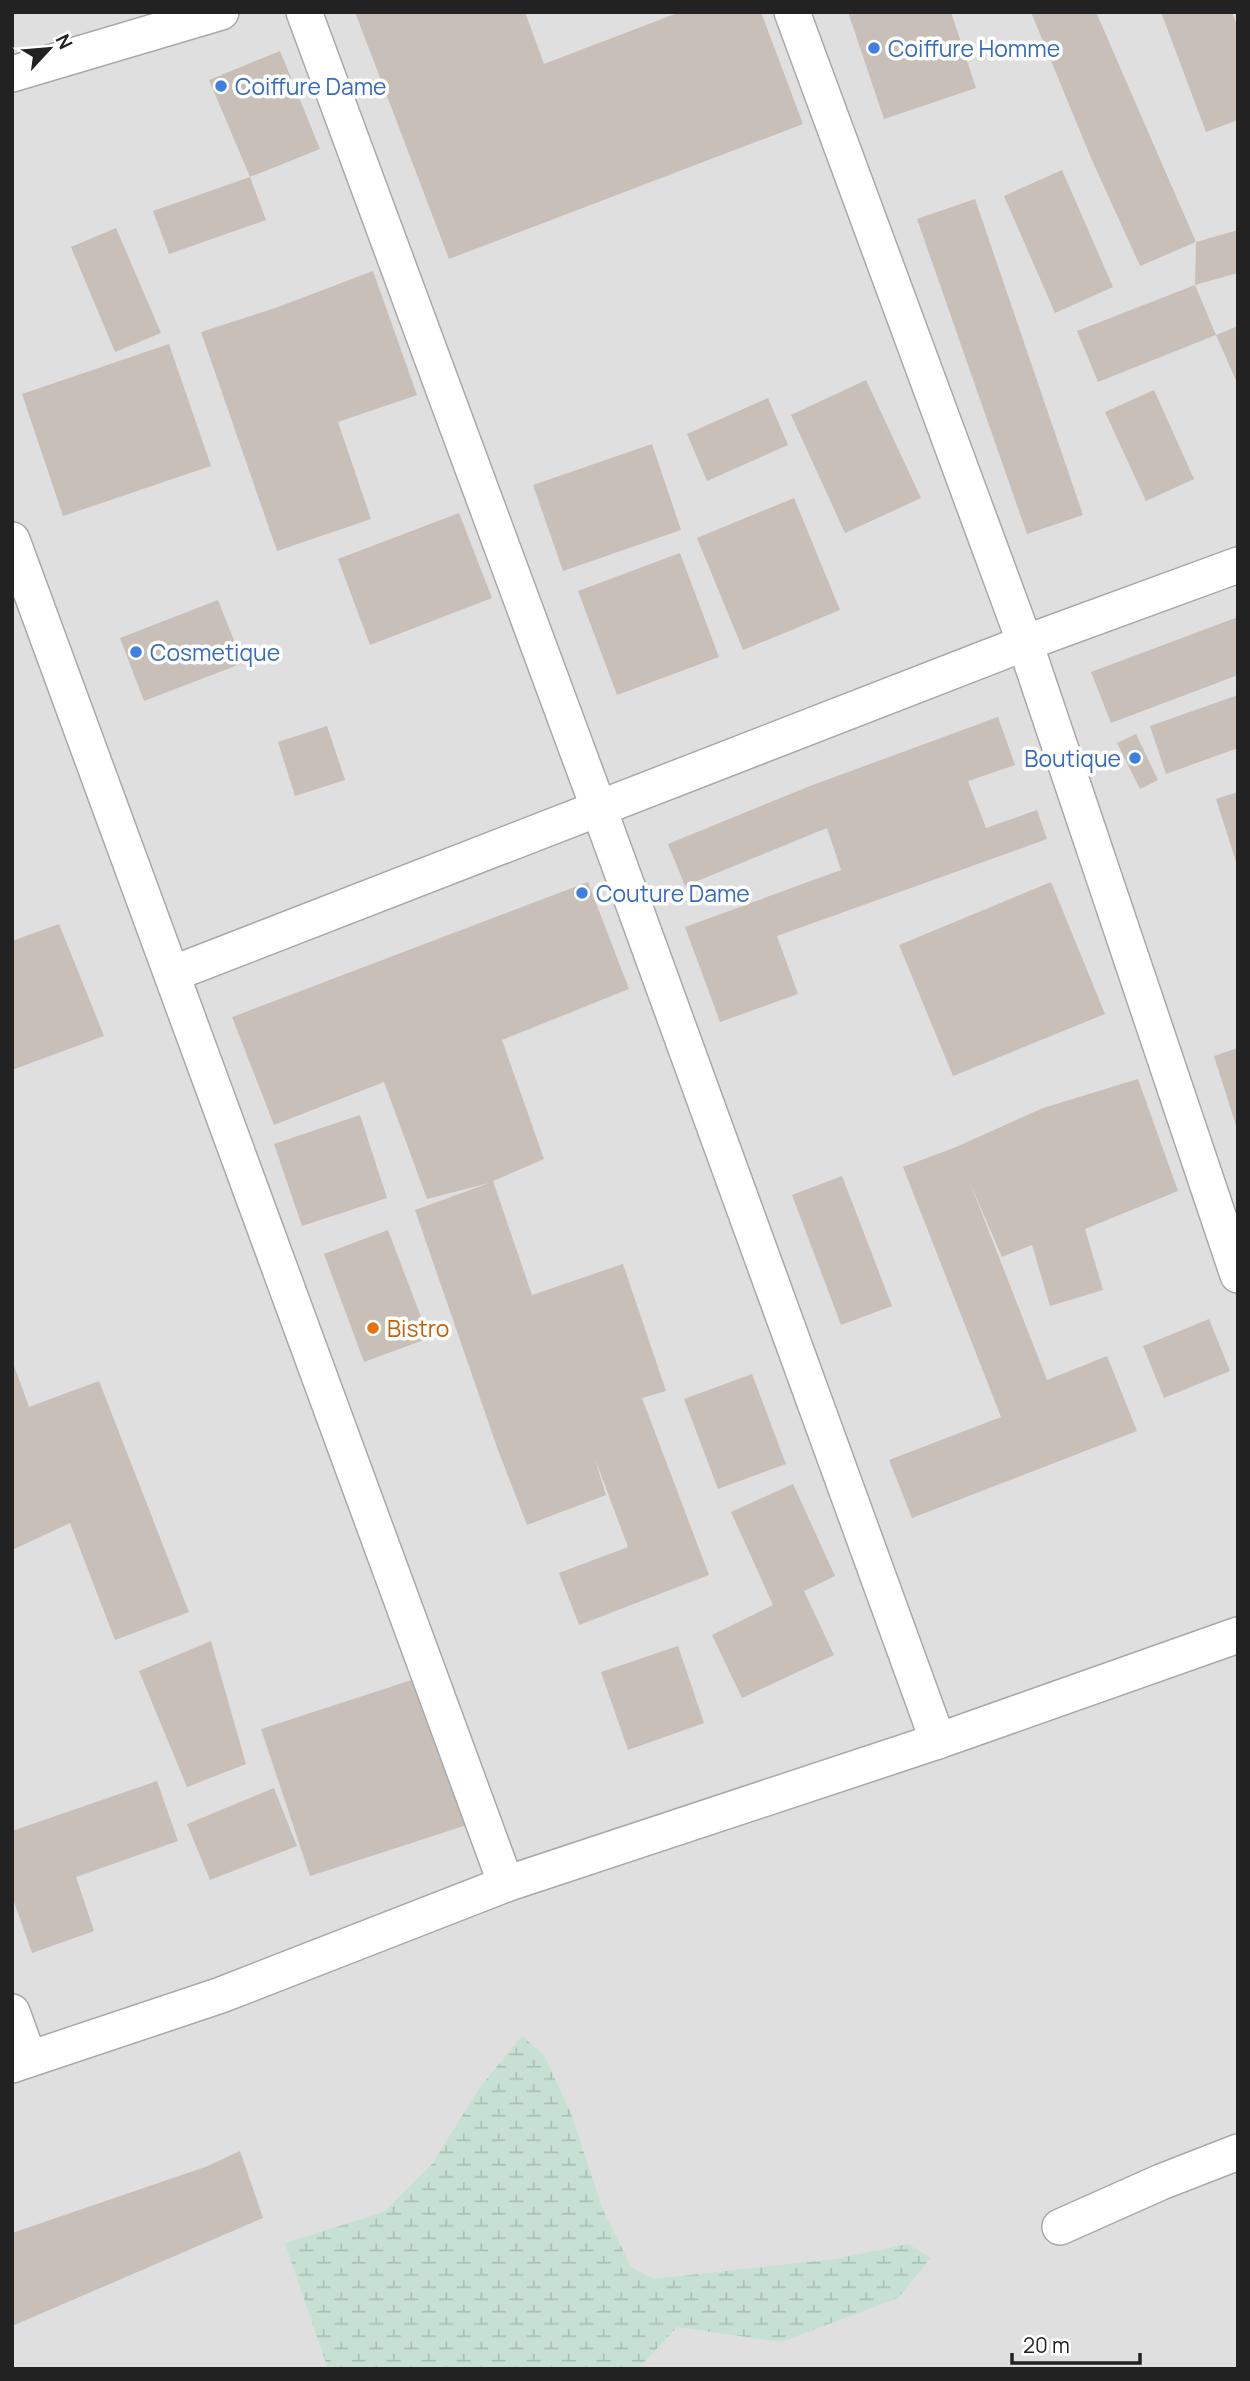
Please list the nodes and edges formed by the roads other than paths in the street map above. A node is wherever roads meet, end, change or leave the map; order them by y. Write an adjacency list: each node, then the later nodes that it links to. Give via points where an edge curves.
1 (221, 12): 4 (street)
2 (304, 12): 8 (street)
3 (792, 12): 7 (street)
4 (12, 74)
5 (12, 540): 9 (street)
6 (1238, 565): 7 (street)
7 (1024, 643): 8 (street); 10 (street)
8 (600, 809): 9 (street); 12 (street)
9 (172, 974): 13 (street)
10 (1238, 1275)
11 (1238, 1635): 12 (street)
12 (938, 1741): 13 (street)
13 (506, 1884): 15 (street, via 221,1994)
14 (12, 2012): 15 (street)
15 (21, 2062)
16 (1238, 2152): 17 (street)
17 (1060, 2227)

